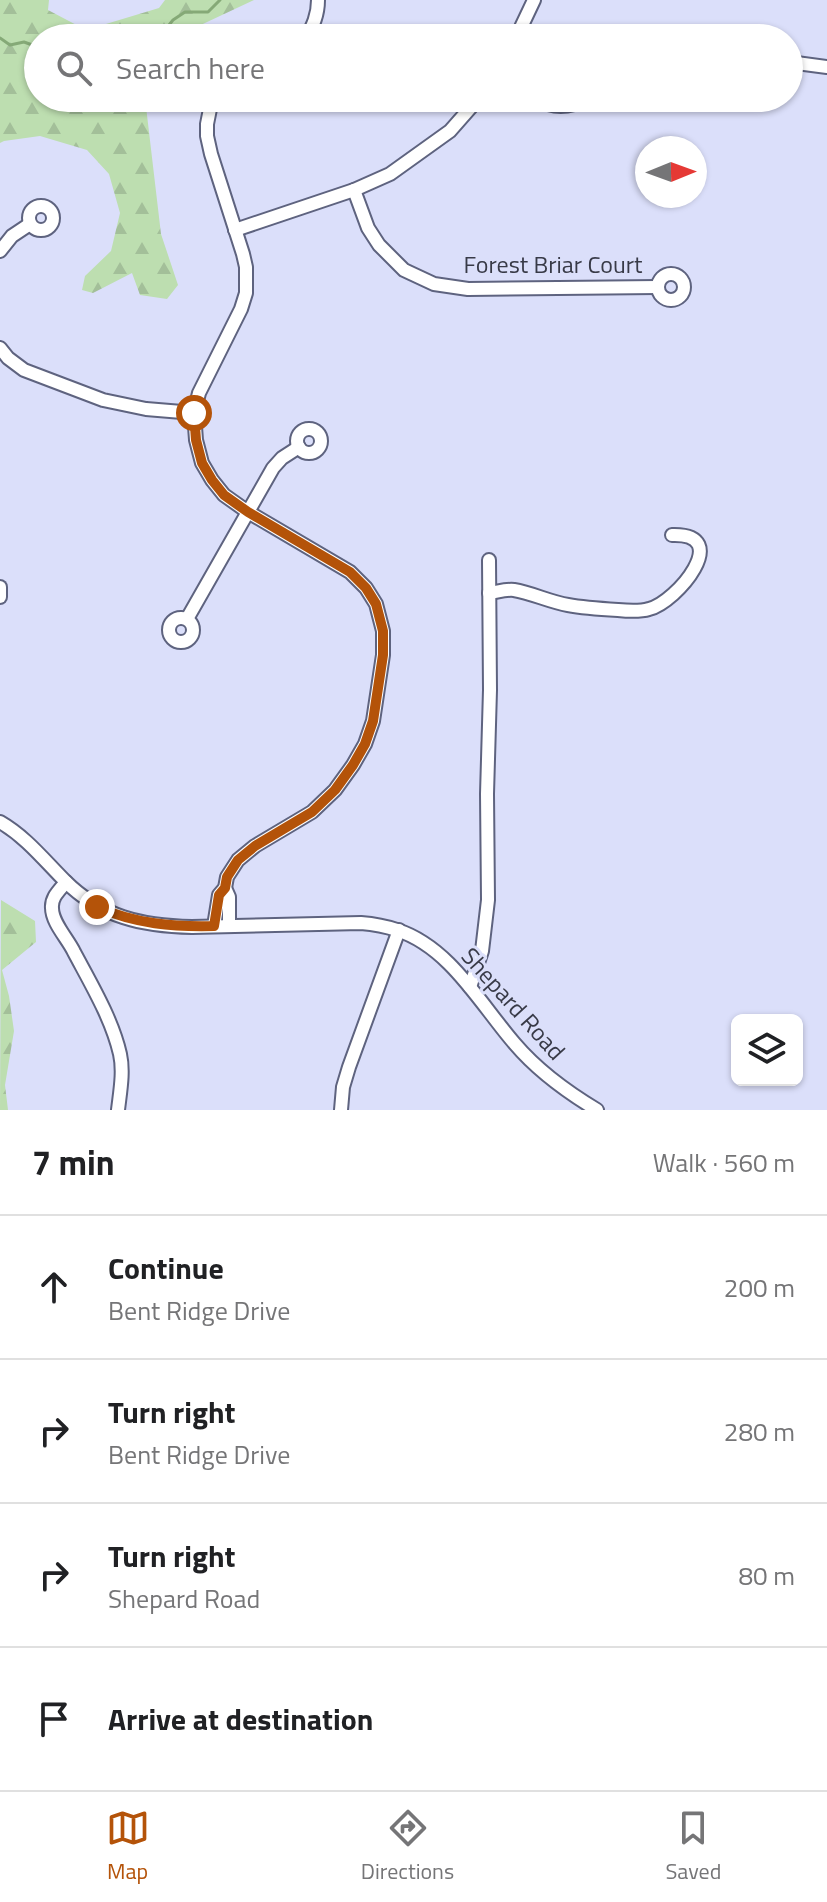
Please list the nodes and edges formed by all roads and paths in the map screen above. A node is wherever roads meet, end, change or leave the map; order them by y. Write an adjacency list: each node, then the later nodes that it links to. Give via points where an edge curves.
1 (318, 0): 3 (street)
2 (534, 0): 4 (street)
3 (314, 24)
4 (523, 24)
5 (803, 64): 6 (street)
6 (827, 67)
7 (209, 112): 11 (street, via 207,136)
8 (467, 112): 9 (street, via 413,159)
9 (354, 190): 11 (street); 13 (street, Forest Briar Court, via 379,245 404,270 434,284 468,289)
10 (30, 224): 12 (street)
11 (235, 230): 15 (street, via 246,267 246,293)
12 (0, 251)
13 (658, 287)
14 (3, 358): 15 (street, via 103,400)
15 (194, 413): 17 (street, via 202,463 224,495)
16 (299, 447): 17 (street, via 273,468)
17 (248, 512): 23 (street); 26 (street, via 358,580 381,617 383,655 373,721 353,765 312,812 238,860)
18 (672, 535): 21 (street, via 697,541 700,557 675,592 652,608 597,609 512,590)
19 (489, 560): 21 (street)
20 (0, 587): 22 (street)
21 (489, 593): 30 (street, via 488,900 482,951)
22 (0, 597)
23 (187, 619)
24 (0, 822): 25 (street, Shepard Road)
25 (66, 882): 27 (street, Shepard Road, via 97,907 137,922); 31 (street, via 51,908 120,1055)
26 (225, 888): 27 (street); 28 (street)
27 (214, 926): 28 (street, Shepard Road)
28 (229, 926): 29 (street, Shepard Road, via 361,923)
29 (399, 930): 30 (street, Shepard Road, via 419,939); 32 (street, via 349,1067)
30 (470, 987): 33 (street, Shepard Road, via 517,1047 548,1077)
31 (118, 1110)
32 (341, 1110)
33 (597, 1110)

